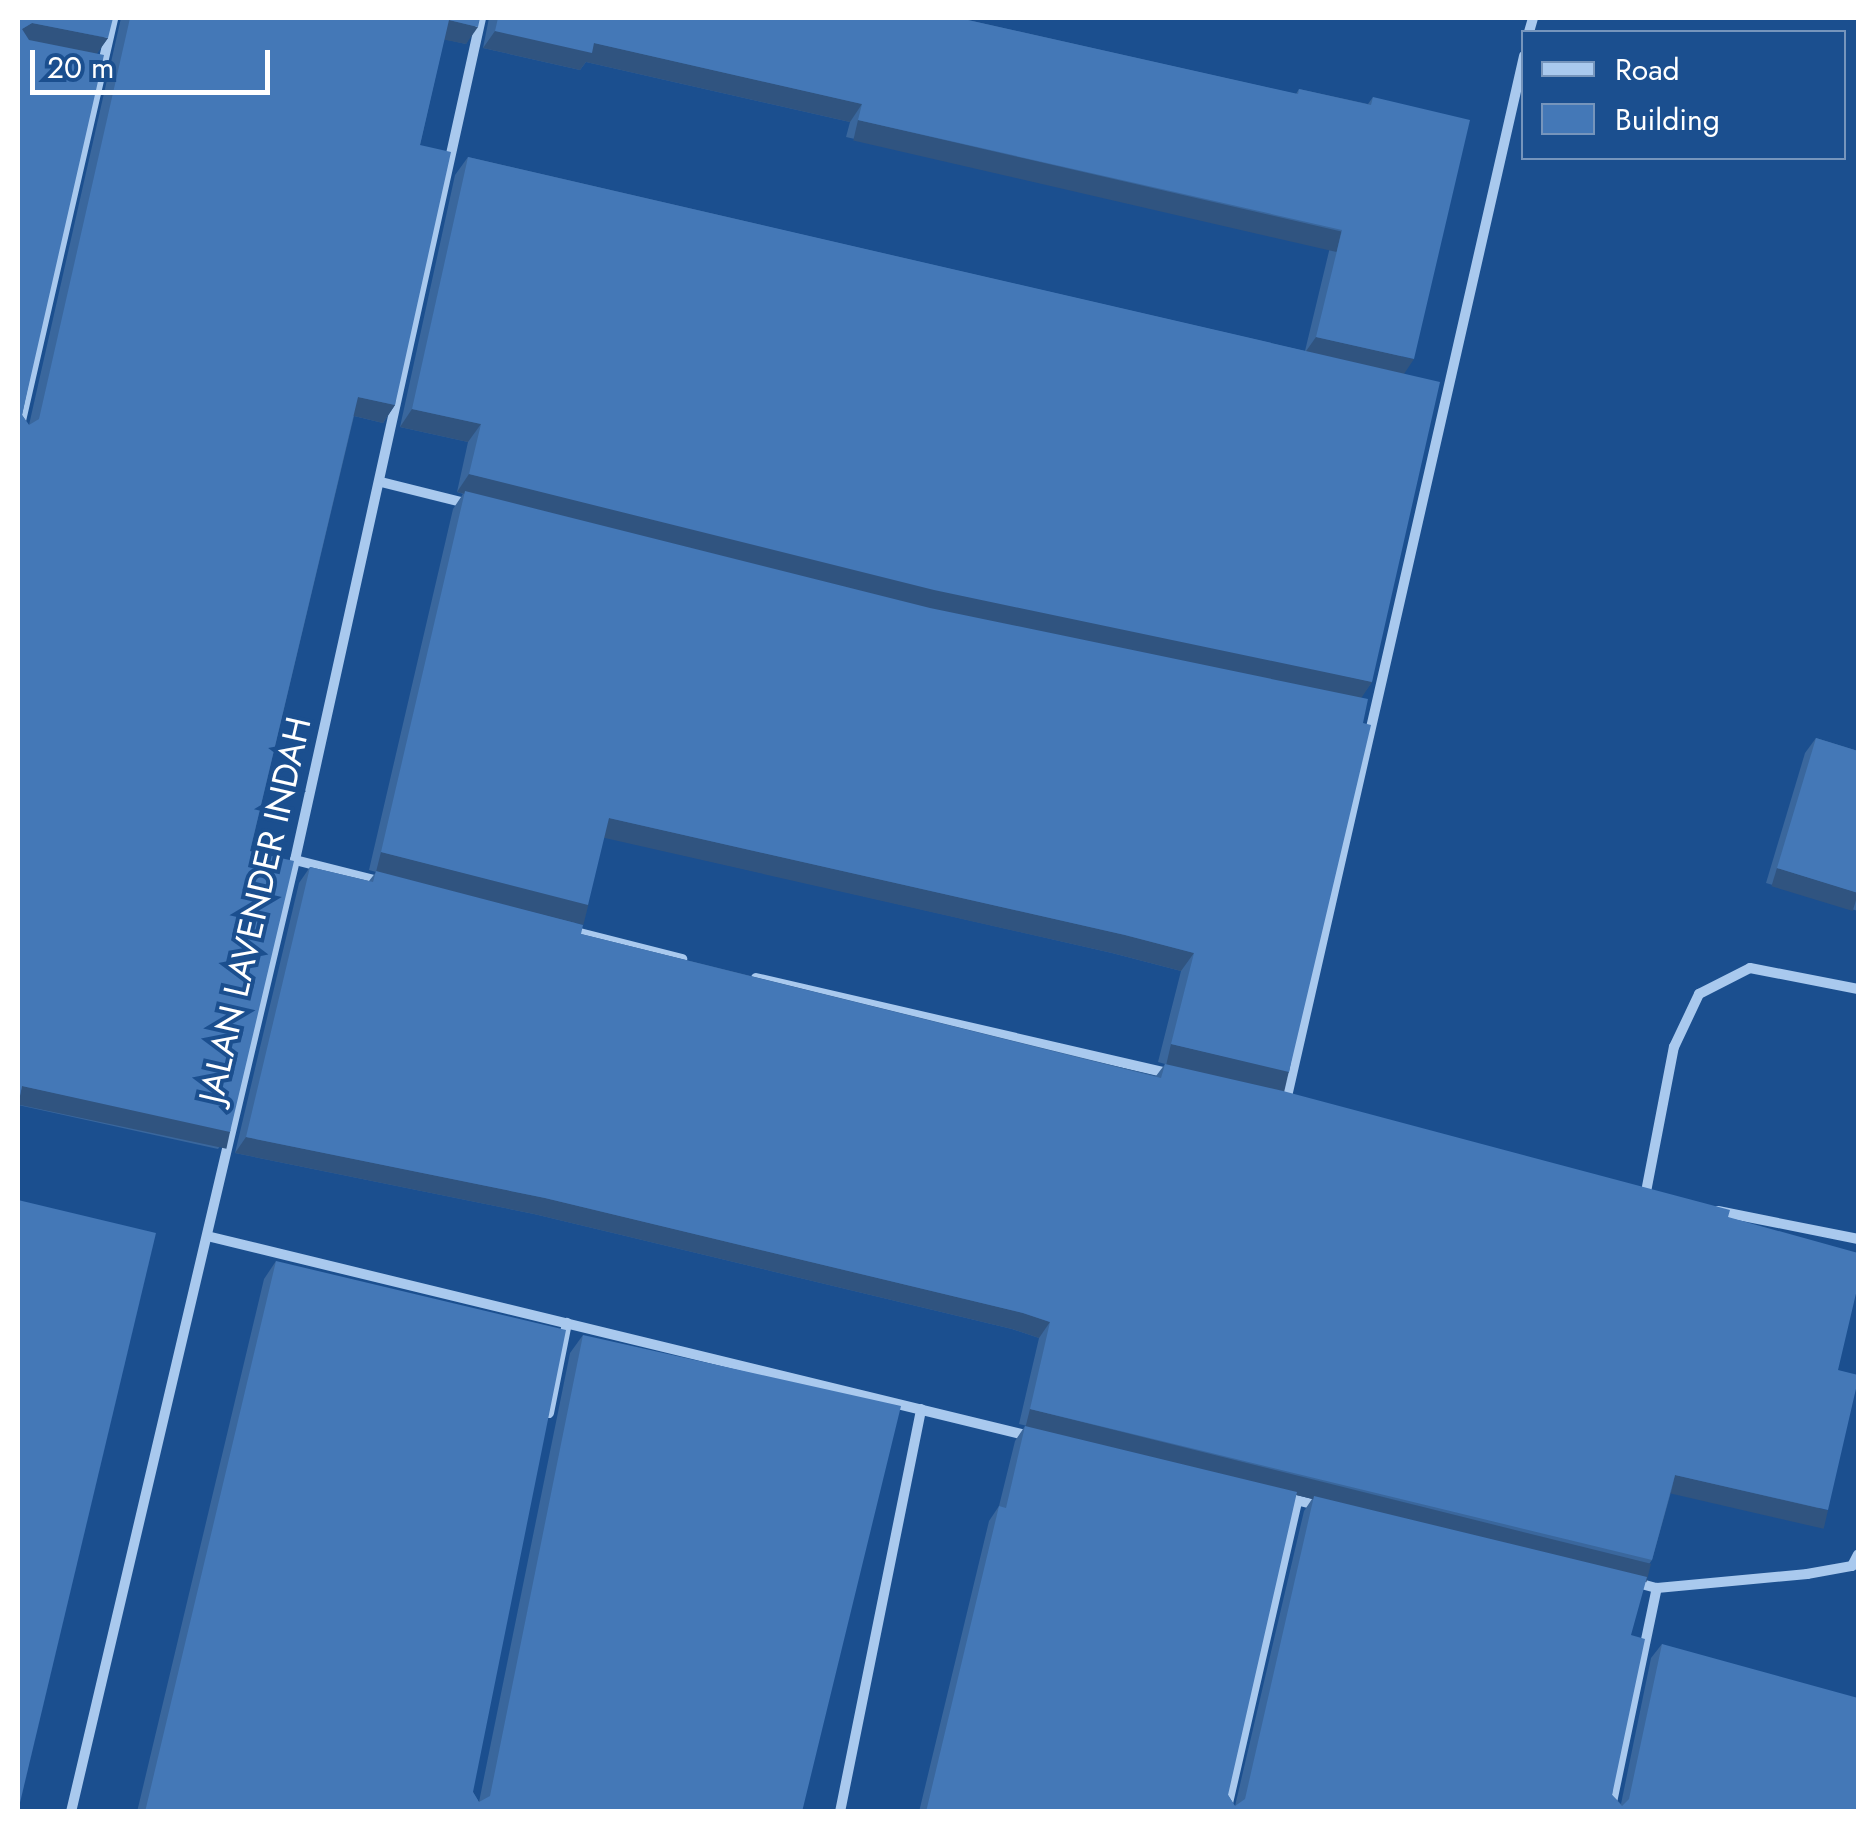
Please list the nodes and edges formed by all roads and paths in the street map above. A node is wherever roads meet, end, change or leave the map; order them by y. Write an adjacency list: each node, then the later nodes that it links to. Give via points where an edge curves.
1 (113, 18): 4 (street)
2 (481, 18): 6 (street, JALAN LAVENDER INDAH)
3 (85, 62): 4 (street)
4 (102, 65): 10 (street)
5 (1521, 69): 9 (street)
6 (450, 165): 7 (street); 11 (street, JALAN LAVENDER INDAH)
7 (470, 170)
8 (1424, 390): 9 (street)
9 (1444, 395): 14 (street)
10 (18, 434)
11 (381, 482): 12 (street); 15 (street, JALAN LAVENDER INDAH)
12 (488, 508)
13 (1357, 708): 14 (street)
14 (1376, 712): 23 (street)
15 (295, 860): 16 (street); 29 (street, JALAN LAVENDER INDAH)
16 (390, 884)
17 (562, 928): 18 (street)
18 (694, 962)
19 (732, 972): 21 (street)
20 (1858, 989): 26 (street, via 1750,968 1699,994 1674,1047)
21 (1190, 1078)
22 (1266, 1096): 23 (street)
23 (1286, 1100): 24 (street)
24 (1304, 1106)
25 (1626, 1192): 26 (street)
26 (1645, 1197): 27 (street)
27 (1665, 1201)
28 (1704, 1208): 30 (street)
29 (207, 1236): 31 (street); 41 (street, JALAN LAVENDER INDAH)
30 (1858, 1238)
31 (567, 1323): 32 (street); 33 (street)
32 (921, 1409): 34 (street); 42 (street)
33 (548, 1421)
34 (1052, 1441)
35 (1260, 1492): 36 (street)
36 (1298, 1500): 37 (street); 43 (street)
37 (1335, 1510)
38 (1858, 1554): 40 (street, via 1852,1566 1807,1574)
39 (1619, 1578): 40 (street)
40 (1656, 1588): 44 (street)
41 (71, 1812)
42 (840, 1812)
43 (1226, 1812)
44 (1610, 1812)

